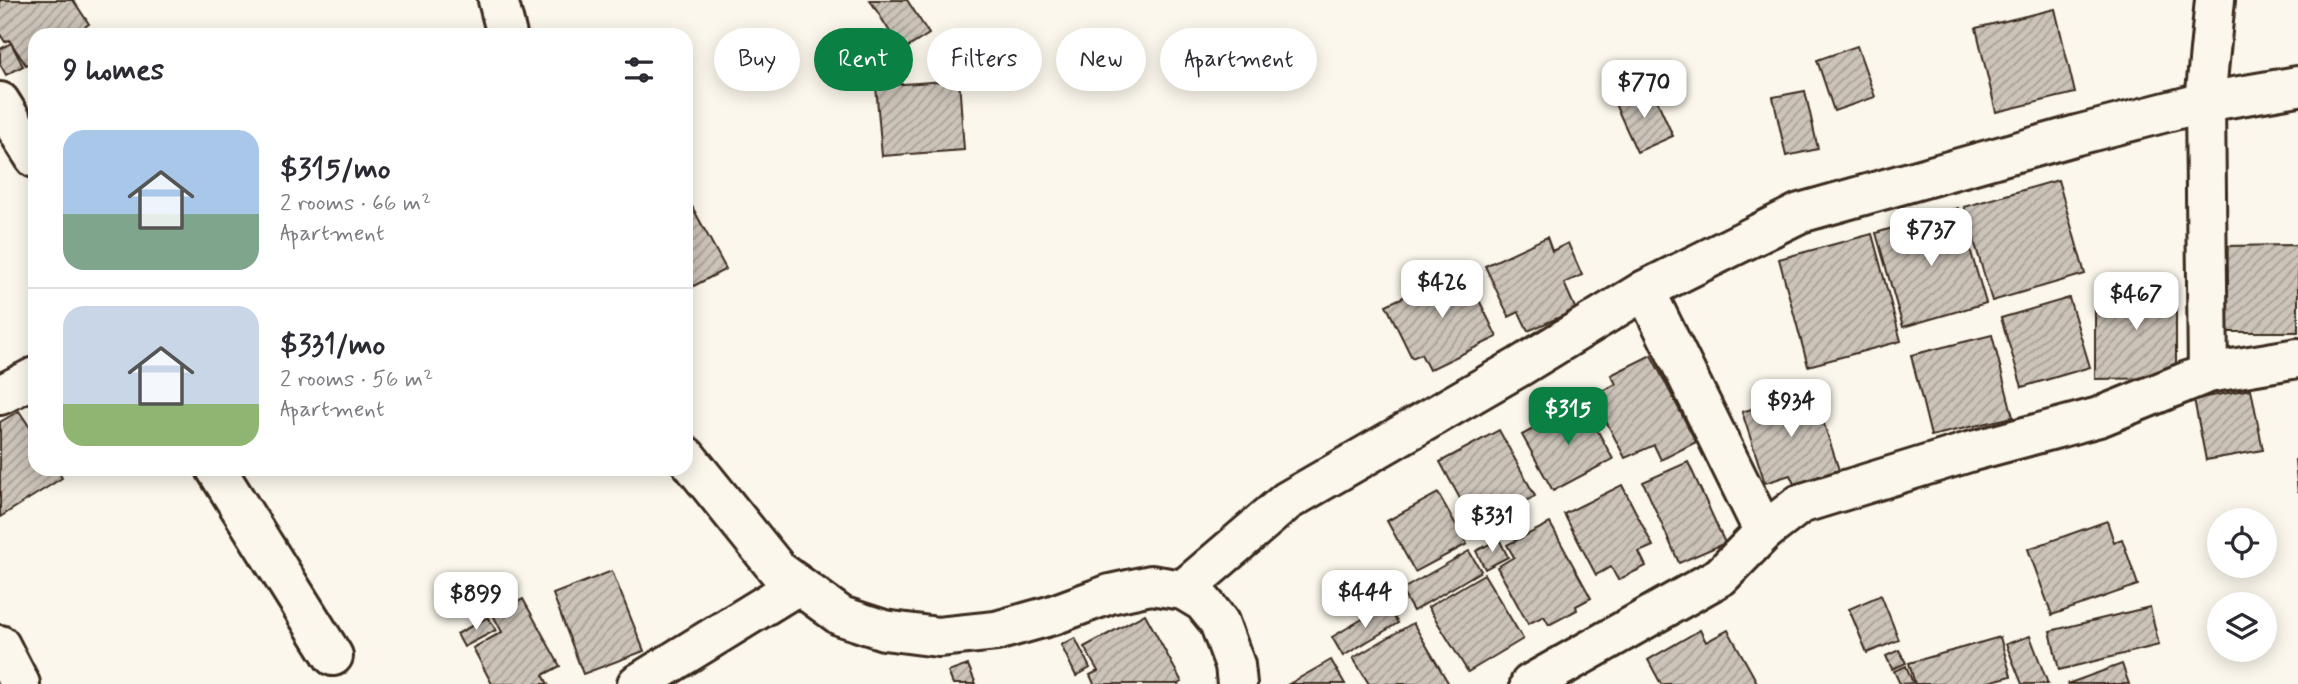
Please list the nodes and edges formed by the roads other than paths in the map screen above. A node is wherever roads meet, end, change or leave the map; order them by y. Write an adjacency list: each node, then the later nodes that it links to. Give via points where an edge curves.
1 (498, 0): 3 (street)
2 (2216, 0): 6 (street)
3 (505, 28)
4 (2298, 86): 6 (street)
5 (0, 102): 7 (street)
6 (2205, 102): 8 (street, via 1800,213); 10 (street)
7 (28, 147)
8 (1645, 290): 15 (street); 17 (street, via 1287,501)
9 (2298, 358): 10 (street)
10 (2208, 373): 15 (street, via 2099,417 1800,504)
11 (28, 381): 12 (street)
12 (0, 395)
13 (693, 465): 16 (street, via 778,570)
14 (220, 476): 19 (street)
15 (1764, 532): 23 (street, via 1721,576)
16 (798, 585): 17 (street, via 841,616 884,630 938,637 996,631 1151,585); 21 (street)
17 (1183, 590): 22 (street, via 1203,602 1219,622)
18 (0, 645): 20 (street)
19 (333, 656)
20 (20, 684)
21 (637, 684)
22 (1237, 684)
23 (1530, 684)

